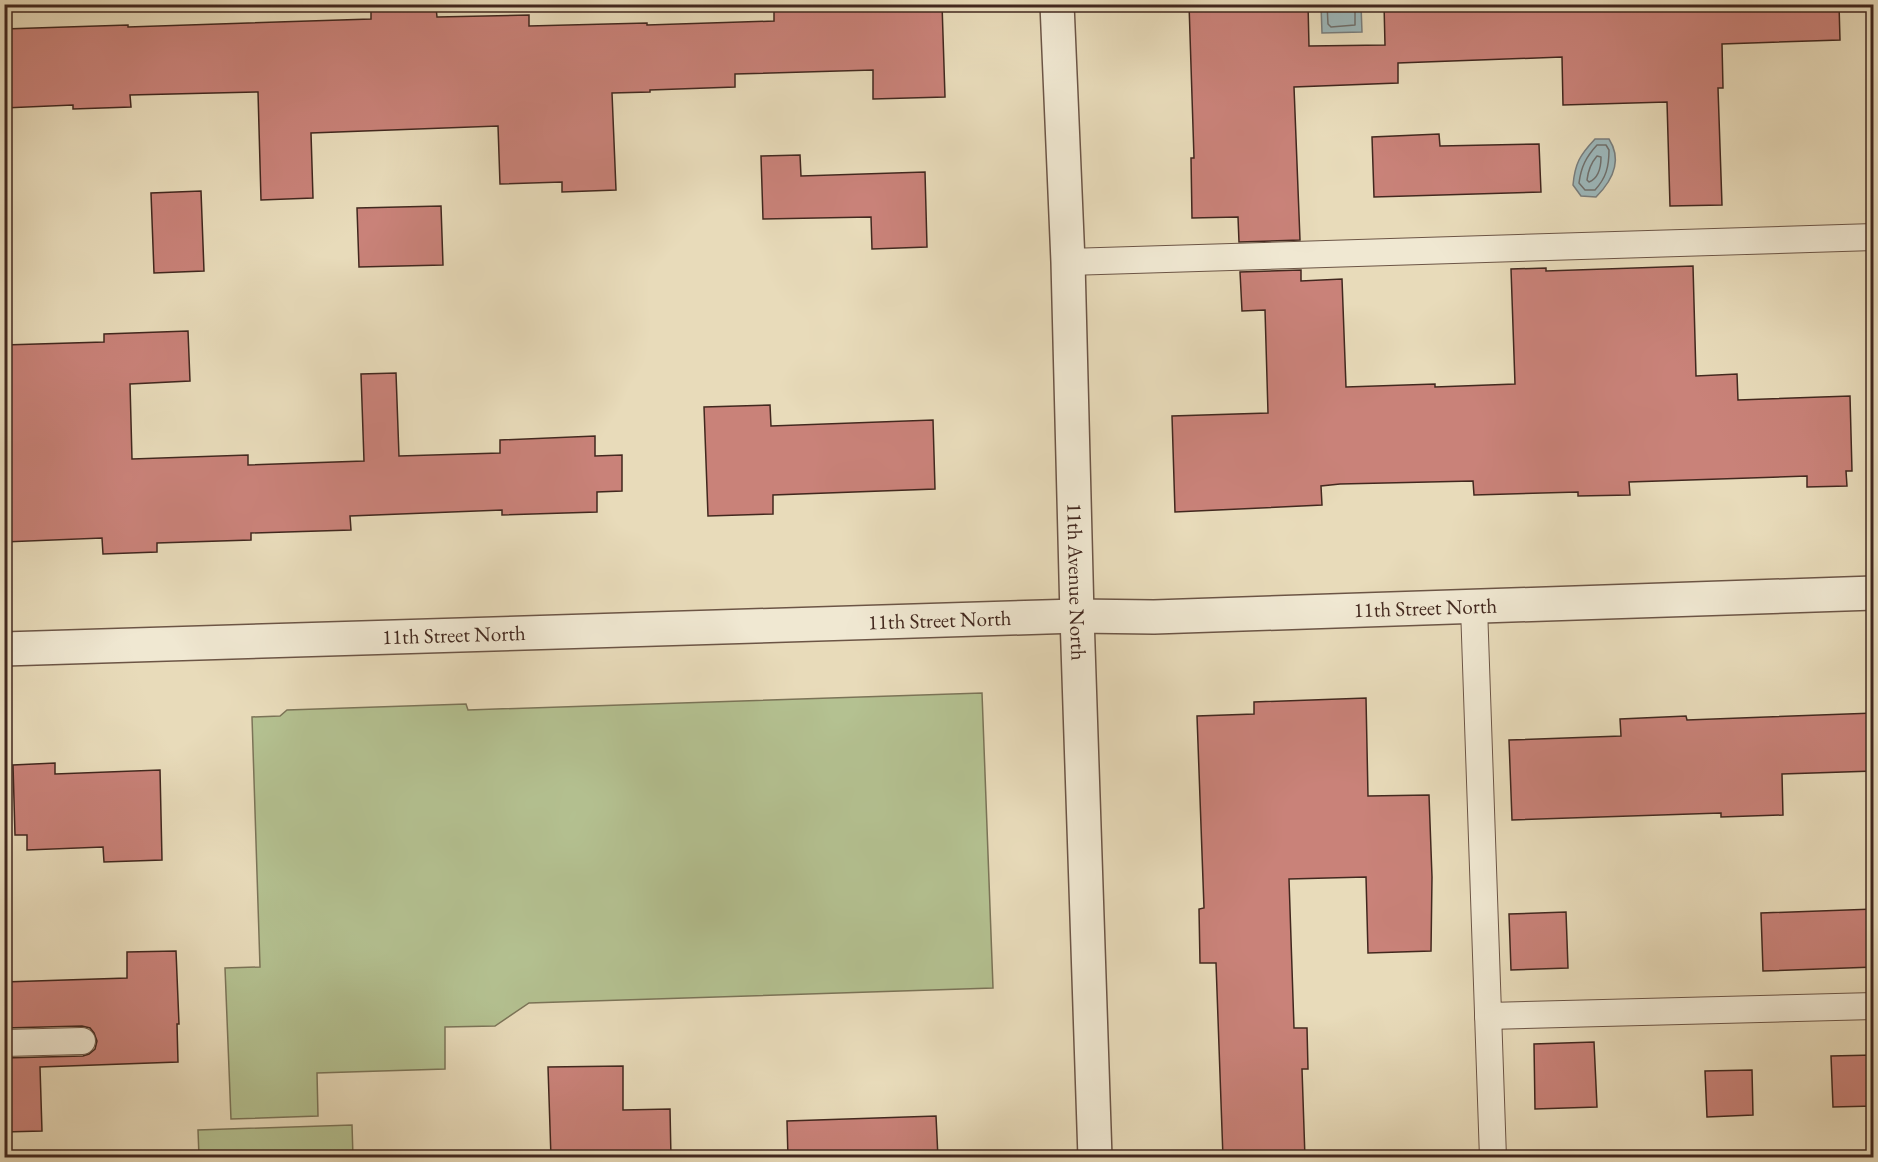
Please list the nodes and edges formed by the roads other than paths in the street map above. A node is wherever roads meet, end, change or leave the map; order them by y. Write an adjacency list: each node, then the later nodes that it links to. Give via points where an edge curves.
1 (1057, 4): 3 (street, 11th Avenue North)
2 (1874, 237): 3 (lane)
3 (1068, 262): 6 (street, 11th Avenue North)
4 (1874, 593): 5 (street, 11th Street North)
5 (1474, 607): 6 (street, 11th Street North); 9 (lane)
6 (1077, 616): 7 (street, 11th Street North); 12 (street, 11th Avenue North)
7 (4, 649)
8 (1874, 1006): 9 (lane)
9 (1488, 1016): 13 (lane)
10 (82, 1041): 11 (lane)
11 (4, 1043)
12 (1095, 1158)
13 (1493, 1158)

